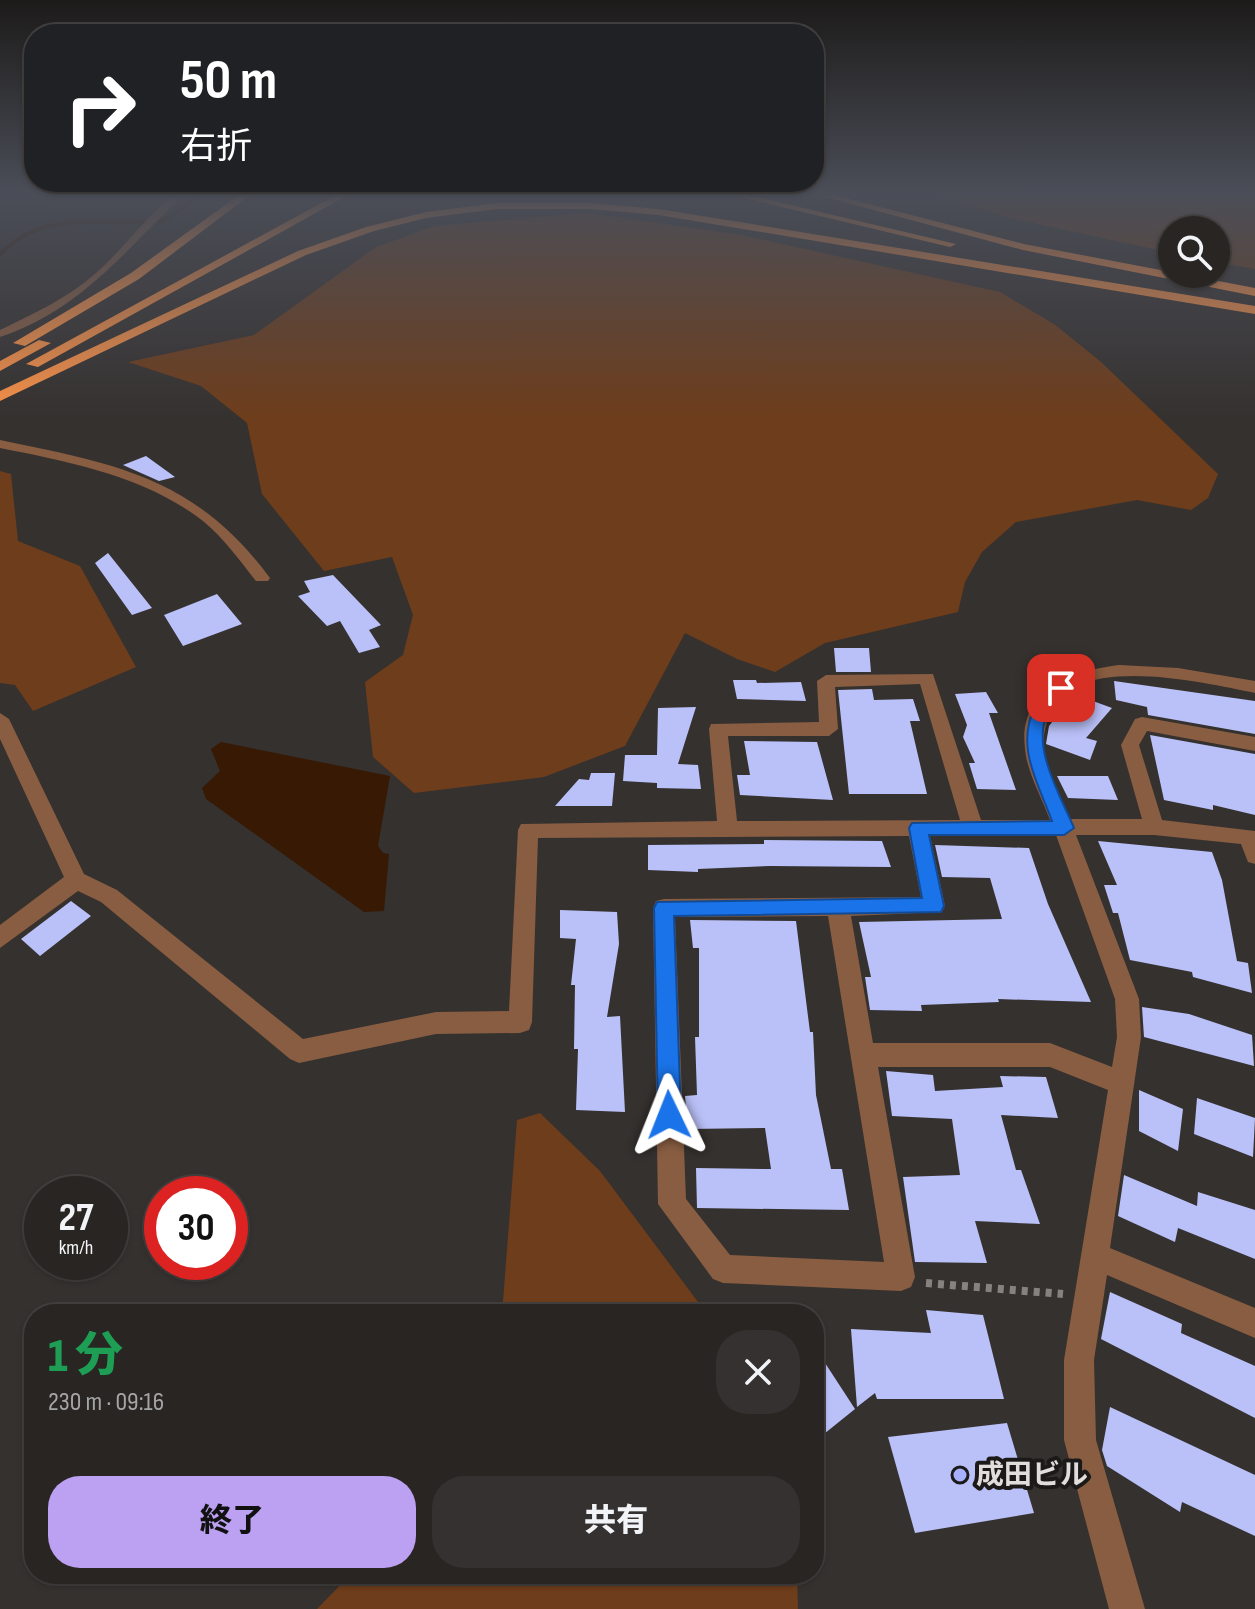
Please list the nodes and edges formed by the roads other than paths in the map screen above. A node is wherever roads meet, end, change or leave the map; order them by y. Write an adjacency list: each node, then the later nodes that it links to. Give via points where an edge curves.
1 (105, 270): 14 (street, via 85,287)
2 (143, 270): 15 (highway)
3 (181, 270): 16 (highway)
4 (205, 270): 17 (highway)
5 (266, 270): 18 (highway)
6 (1017, 270): 13 (highway)
7 (1091, 270): 12 (highway)
8 (1142, 270): 11 (highway)
9 (1230, 275): 10 (highway)
10 (1255, 279)
11 (1255, 292)
12 (1255, 300)
13 (1255, 310)
14 (0, 334)
15 (0, 354)
16 (0, 367)
17 (0, 382)
18 (0, 397)
19 (0, 444): 20 (street, via 100,464 178,498 209,519)
20 (262, 578)
21 (1255, 687): 27 (street, via 1135,671 1078,679 1049,697 1036,722 1034,750)
22 (0, 719): 30 (street)
23 (1255, 744): 24 (street, via 1142,724 1130,745)
24 (1154, 827): 27 (street); 29 (street)
25 (918, 828): 26 (street); 28 (street); 31 (street, via 934,906)
26 (973, 828): 27 (street); 28 (street, via 927,678 826,681 829,729 718,729)
27 (1064, 828): 34 (street, via 1127,999 1129,1037)
28 (728, 829): 30 (street, via 528,830 520,1022 436,1023 299,1051 109,896)
29 (1253, 844)
30 (76, 880): 32 (street)
31 (838, 907): 33 (street); 33 (street, via 664,908 672,1204 723,1269 901,1277)
32 (0, 938)
33 (863, 1055): 34 (street, via 1050,1055)
34 (1122, 1083): 35 (street)
35 (1093, 1255): 36 (street); 37 (street, via 1079,1360 1080,1440)
36 (1255, 1323)
37 (1127, 1609)

